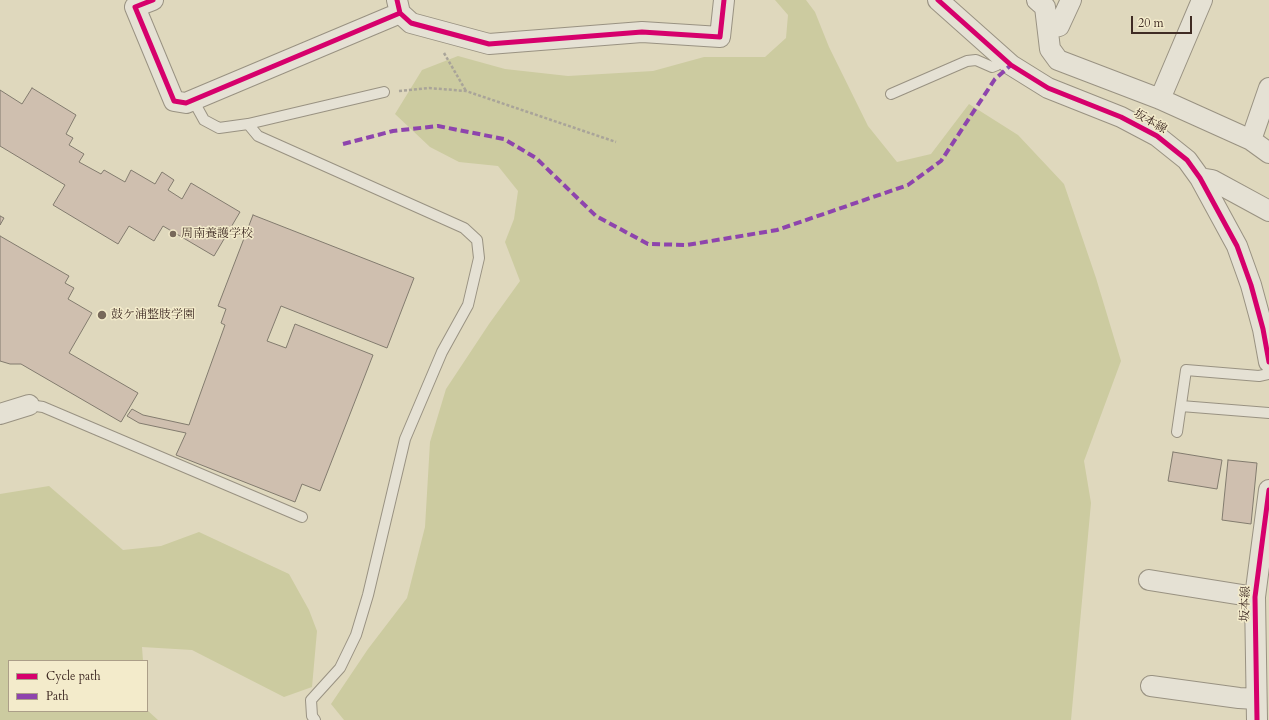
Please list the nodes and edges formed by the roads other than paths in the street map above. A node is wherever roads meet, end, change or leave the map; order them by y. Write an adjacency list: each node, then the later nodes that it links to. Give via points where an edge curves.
1 (153, 0): 14 (street, via 135,7 174,101 186,103)
2 (724, 0): 7 (street, via 720,37 642,32 489,44 411,23)
3 (938, 0): 9 (street, 坂本線)
4 (1037, 0): 8 (street, via 1045,7)
5 (1071, 0): 8 (street, via 1059,26)
6 (1202, 0): 13 (street)
7 (398, 6): 14 (street)
8 (1048, 29): 13 (street, via 1050,49 1058,60)
9 (1003, 58): 12 (lane, via 992,67 976,60 967,61); 18 (street, 坂本線, via 1048,88 1121,117 1157,136 1186,160)
10 (1269, 88): 16 (street)
11 (384, 92): 15 (lane)
12 (891, 94)
13 (1160, 99): 16 (street)
14 (193, 100): 15 (lane, via 204,120 220,128)
15 (248, 124): 33 (lane, via 258,136 464,228 477,240 479,258 468,304 442,352 405,440 356,635 340,668 311,700 312,716)
16 (1251, 140): 17 (street)
17 (1269, 153)
18 (1200, 178): 19 (street, via 1212,180); 20 (street, 坂本線, via 1237,246 1251,285)
19 (1269, 211)
20 (1269, 362)
21 (1269, 374): 23 (lane, via 1258,376 1186,370)
22 (29, 405): 25 (street); 28 (lane, via 43,407)
23 (1181, 406): 24 (lane); 26 (lane)
24 (1269, 413)
25 (0, 414)
26 (1178, 432)
27 (1269, 490): 30 (street, 坂本線)
28 (302, 517)
29 (1149, 580): 30 (street)
30 (1255, 597): 32 (street, 坂本線)
31 (1151, 686): 32 (street)
32 (1256, 699): 34 (street, 坂本線)
33 (315, 720)
34 (1257, 720)

